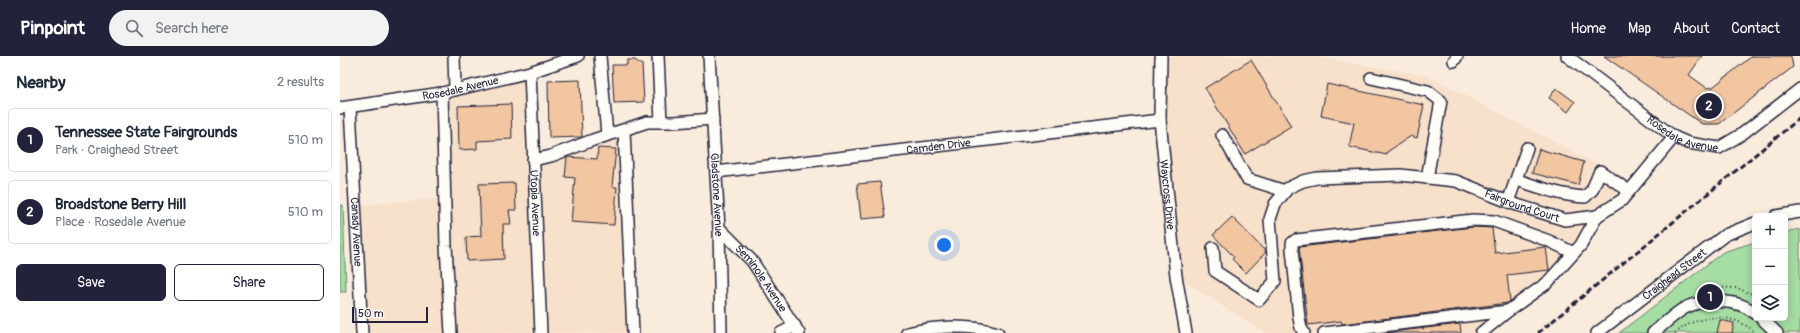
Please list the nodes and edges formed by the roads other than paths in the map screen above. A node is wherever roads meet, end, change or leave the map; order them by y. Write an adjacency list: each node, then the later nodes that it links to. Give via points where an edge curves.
1 (454, 56): 12 (street)
2 (578, 56): 8 (street, Rosedale Avenue)
3 (600, 56): 19 (street)
4 (658, 56): 17 (street)
5 (709, 56): 15 (street, Gladstone Avenue)
6 (1161, 56): 16 (street, Waycross Drive)
7 (1567, 56): 21 (street, Rosedale Avenue)
8 (557, 59): 9 (street, Rosedale Avenue)
9 (530, 72): 12 (street, Rosedale Avenue); 23 (street, Utopia Avenue)
10 (1371, 78): 25 (street, via 1428,91 1442,101)
11 (1800, 89): 21 (street, Rosedale Avenue, via 1742,134 1719,148 1688,144)
12 (454, 90): 13 (street, Rosedale Avenue)
13 (442, 93): 14 (street, Rosedale Avenue); 42 (street)
14 (345, 108): 41 (street, Canady Avenue)
15 (713, 119): 17 (street); 24 (street, Gladstone Avenue)
16 (1160, 120): 24 (street, Camden Drive); 49 (street, Waycross Drive, via 1176,276)
17 (661, 122): 18 (street, via 647,122)
18 (624, 130): 19 (street); 44 (street)
19 (607, 135): 23 (street)
20 (1222, 135): 27 (street, via 1247,179)
21 (1674, 137): 28 (street, Fairground Court)
22 (1527, 148): 26 (street)
23 (533, 160): 43 (street, Utopia Avenue)
24 (716, 172): 34 (street, Gladstone Avenue)
25 (1427, 178): 27 (street, Fairground Court, via 1400,175 1317,178 1303,180); 29 (street, Fairground Court, via 1456,181)
26 (1517, 180): 28 (street, via 1544,189 1585,197 1592,190 1600,171); 29 (street)
27 (1285, 191): 35 (street, via 1275,204 1270,218 1275,281 1259,300 1215,271)
28 (1629, 191): 32 (street, Fairground Court, via 1622,200)
29 (1508, 202): 32 (street, Fairground Court, via 1565,220)
30 (1800, 212): 31 (street)
31 (1788, 214)
32 (1597, 216): 36 (street)
33 (1752, 224): 53 (street, Craighead Street, via 1725,236)
34 (719, 228): 40 (street, Seminole Avenue, via 752,261); 45 (street, Gladstone Avenue)
35 (1213, 248)
36 (1574, 253): 37 (street, via 1547,283); 50 (street, via 1494,221 1473,220 1296,240 1292,243 1292,249 1299,318)
37 (1508, 310): 51 (street); 52 (street)
38 (1752, 311): 54 (street, via 1736,304 1704,302 1684,309)
39 (1764, 321): 55 (street)
40 (797, 330): 46 (street)
41 (362, 333)
42 (451, 333)
43 (541, 333)
44 (633, 333)
45 (721, 333)
46 (781, 333)
47 (907, 333): 48 (street, via 928,328 958,326)
48 (998, 333)
49 (1186, 333)
50 (1304, 333)
51 (1324, 333)
52 (1481, 333)
53 (1597, 333)
54 (1653, 333)
55 (1777, 333)

